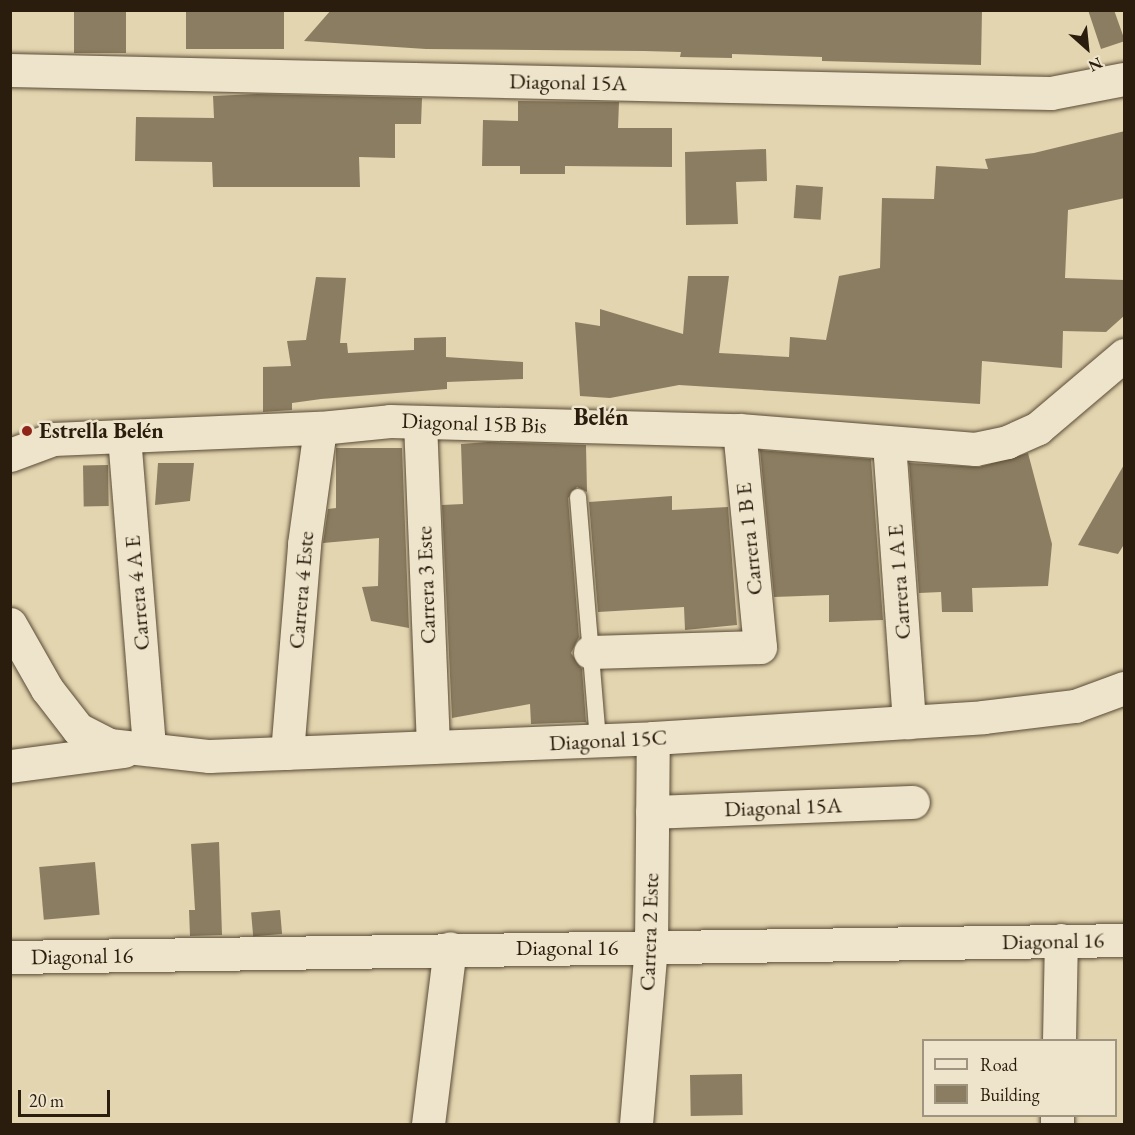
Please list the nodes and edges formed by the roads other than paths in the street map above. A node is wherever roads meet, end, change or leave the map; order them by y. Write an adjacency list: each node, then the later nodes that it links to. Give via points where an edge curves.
1 (10, 70): 2 (street, Diagonal 15A, via 1052,93)
2 (1125, 79)
3 (1125, 355): 8 (street, Diagonal 15B Bis, via 1038,428 1007,442 975,449)
4 (420, 422): 5 (street, Diagonal 15B Bis); 6 (street, Diagonal 15B Bis); 19 (street, Carrera 3 Este)
5 (320, 428): 7 (street, Diagonal 15B Bis); 21 (street, Carrera 4 Este, via 304,544)
6 (739, 430): 8 (street, Diagonal 15B Bis); 12 (street, Carrera 1 B E, via 760,647)
7 (124, 436): 9 (street, Diagonal 15B Bis, via 53,439); 20 (street, Carrera 4 A E)
8 (889, 443): 16 (street, Carrera 1 A E)
9 (10, 455)
10 (578, 497): 12 (lane)
11 (10, 624): 20 (street, Diagonal 15C, via 47,689 78,729 108,745)
12 (590, 652): 18 (lane)
13 (1125, 688): 14 (street, Diagonal 15C)
14 (1075, 706): 15 (street, Diagonal 15C); 16 (street, Diagonal 15C)
15 (1125, 707)
16 (909, 722): 17 (street, Diagonal 15C)
17 (653, 738): 18 (street, Diagonal 15C); 24 (street, Carrera 2 Este)
18 (598, 741): 19 (street, Diagonal 15C)
19 (433, 747): 21 (street, Diagonal 15C)
20 (145, 749): 21 (street, Diagonal 15C, via 208,756); 22 (street, Diagonal 15C)
21 (287, 753)
22 (10, 766)
23 (913, 802): 24 (street, Diagonal 15A)
24 (652, 812): 27 (street, Carrera 2 Este)
25 (1061, 940): 26 (street, Diagonal 16); 27 (street, Diagonal 16); 30 (street)
26 (1125, 940)
27 (651, 947): 28 (street, Diagonal 16); 32 (street, Carrera 2 Este)
28 (450, 948): 29 (street, Diagonal 16); 31 (street)
29 (10, 957)
30 (1059, 1039)
31 (428, 1125)
32 (636, 1125)

